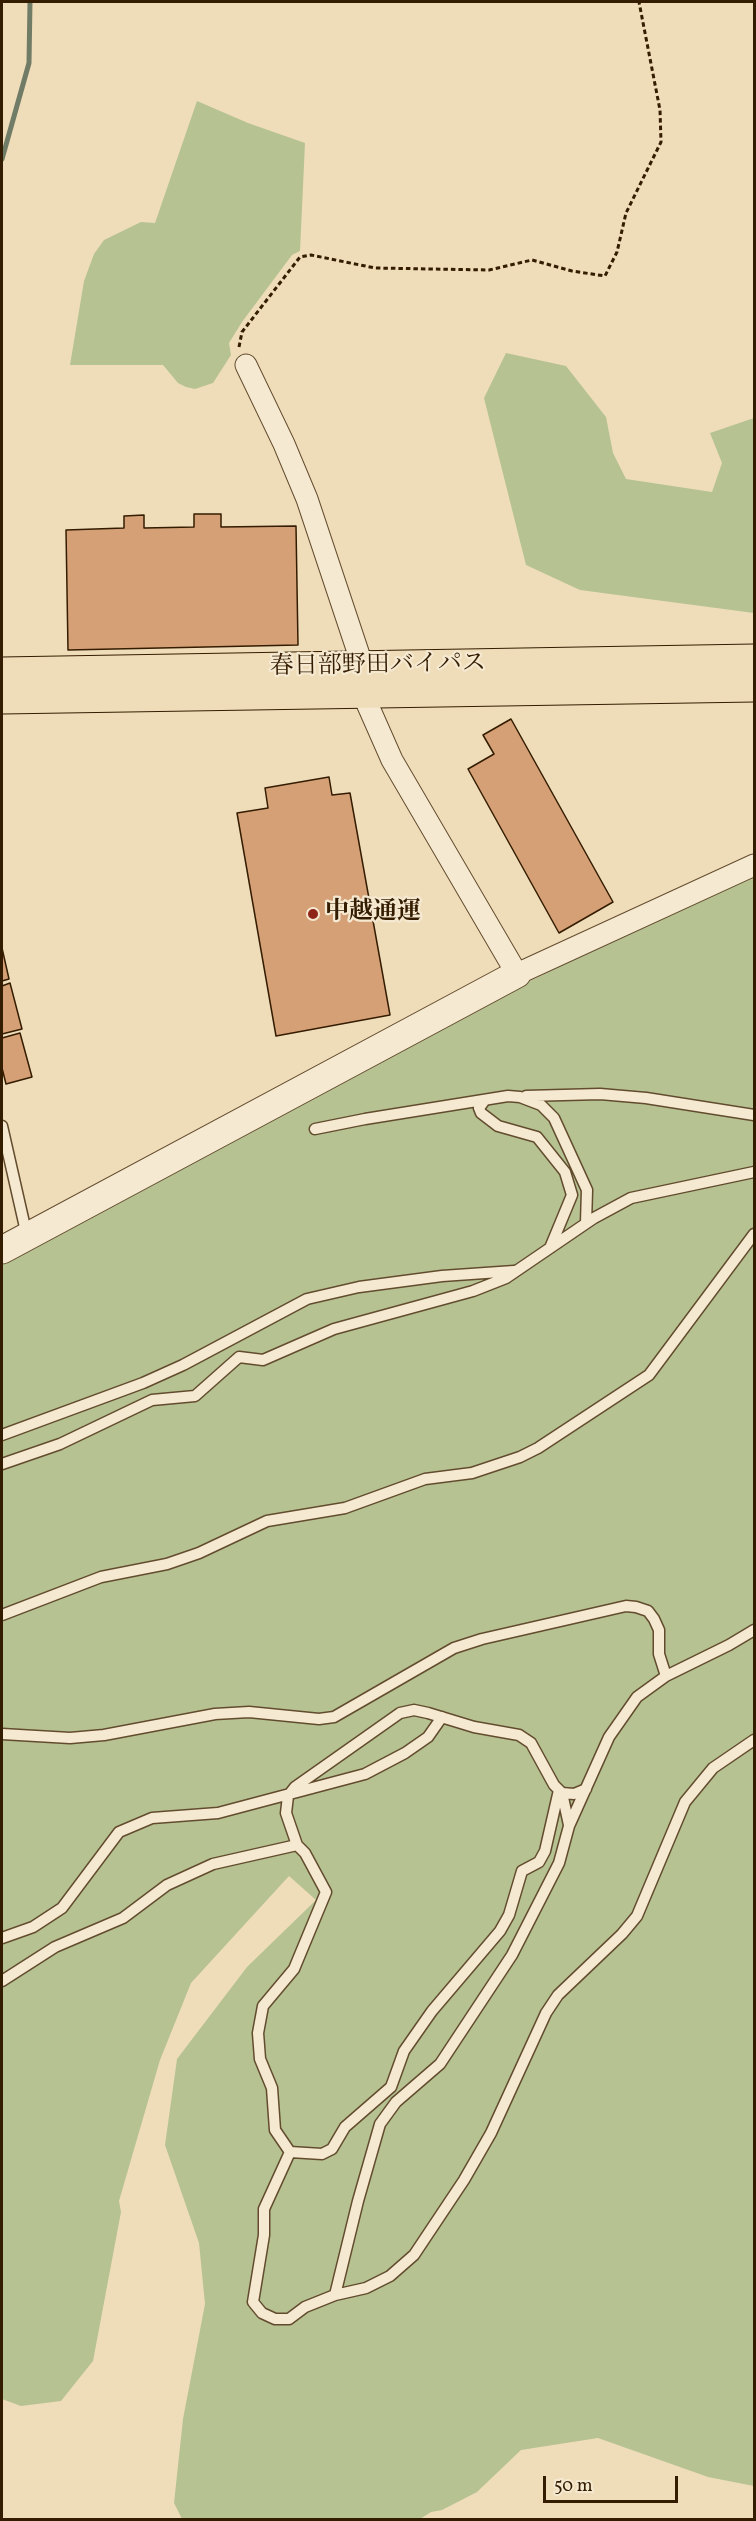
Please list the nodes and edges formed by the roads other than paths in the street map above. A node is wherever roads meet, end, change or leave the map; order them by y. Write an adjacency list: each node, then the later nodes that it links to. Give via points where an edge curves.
1 (246, 365): 4 (street, via 306,499)
2 (754, 661): 4 (highway, 春日部野田バイパス)
3 (2, 674): 4 (highway, 春日部野田バイパス)
4 (363, 679): 5 (highway, 春日部野田バイパス); 6 (highway, 春日部野田バイパス); 8 (street, via 392,760)
5 (754, 686)
6 (2, 697)
7 (754, 865): 8 (street)
8 (517, 975): 17 (street)
9 (520, 1097): 10 (lane); 11 (lane, via 600,1094); 15 (lane, via 541,1105 554,1118 587,1190)
10 (485, 1100): 13 (lane); 18 (lane, via 479,1108 481,1113 498,1126 537,1137 565,1172 572,1195)
11 (754, 1115)
12 (2, 1126): 17 (lane)
13 (315, 1129)
14 (754, 1172): 15 (lane, via 631,1198)
15 (586, 1223): 18 (lane)
16 (754, 1234): 23 (lane, via 649,1375 538,1448 472,1473 425,1479 345,1508 267,1521 199,1553 167,1564 101,1576)
17 (27, 1236): 19 (street)
18 (549, 1249): 20 (lane)
19 (2, 1250)
20 (518, 1271): 21 (lane, via 359,1287 307,1299 143,1383); 22 (lane, via 473,1291 334,1329 264,1360 239,1357 195,1396 152,1400 60,1444)
21 (2, 1435)
22 (2, 1464)
23 (2, 1615)
24 (754, 1630): 25 (lane)
25 (666, 1676): 27 (lane, via 654,1619 648,1611 626,1606 454,1648 334,1717 249,1712 214,1714 104,1736); 29 (lane, via 637,1697 609,1737)
26 (442, 1717): 30 (lane, via 519,1736 531,1743); 31 (lane, via 428,1737 366,1774); 31 (lane, via 414,1710 400,1713 295,1787)
27 (2, 1734)
28 (754, 1740): 37 (lane, via 712,1768 686,1802 638,1916 552,2004 491,2133 414,2255 382,2280)
29 (586, 1789): 30 (lane, via 574,1794); 32 (lane)
30 (560, 1791): 32 (lane); 36 (lane, via 545,1851 539,1862 522,1871 501,1931 432,2011 404,2051 391,2087 345,2127 332,2149 322,2154)
31 (288, 1796): 33 (lane, via 286,1813); 34 (lane, via 218,1813 152,1818 119,1832 62,1908 33,1927)
32 (569, 1826): 37 (lane, via 559,1863 512,1955 440,2064 396,2102 380,2124)
33 (297, 1845): 35 (lane, via 213,1864 167,1885 123,1918 55,1947); 36 (lane, via 326,1892 294,1969 263,2006 258,2033 260,2059 272,2088 275,2130)
34 (2, 1938)
35 (2, 1981)
36 (290, 2152): 37 (lane, via 264,2209 264,2235 253,2302 261,2313 275,2319 290,2319 305,2307)
37 (335, 2295)

